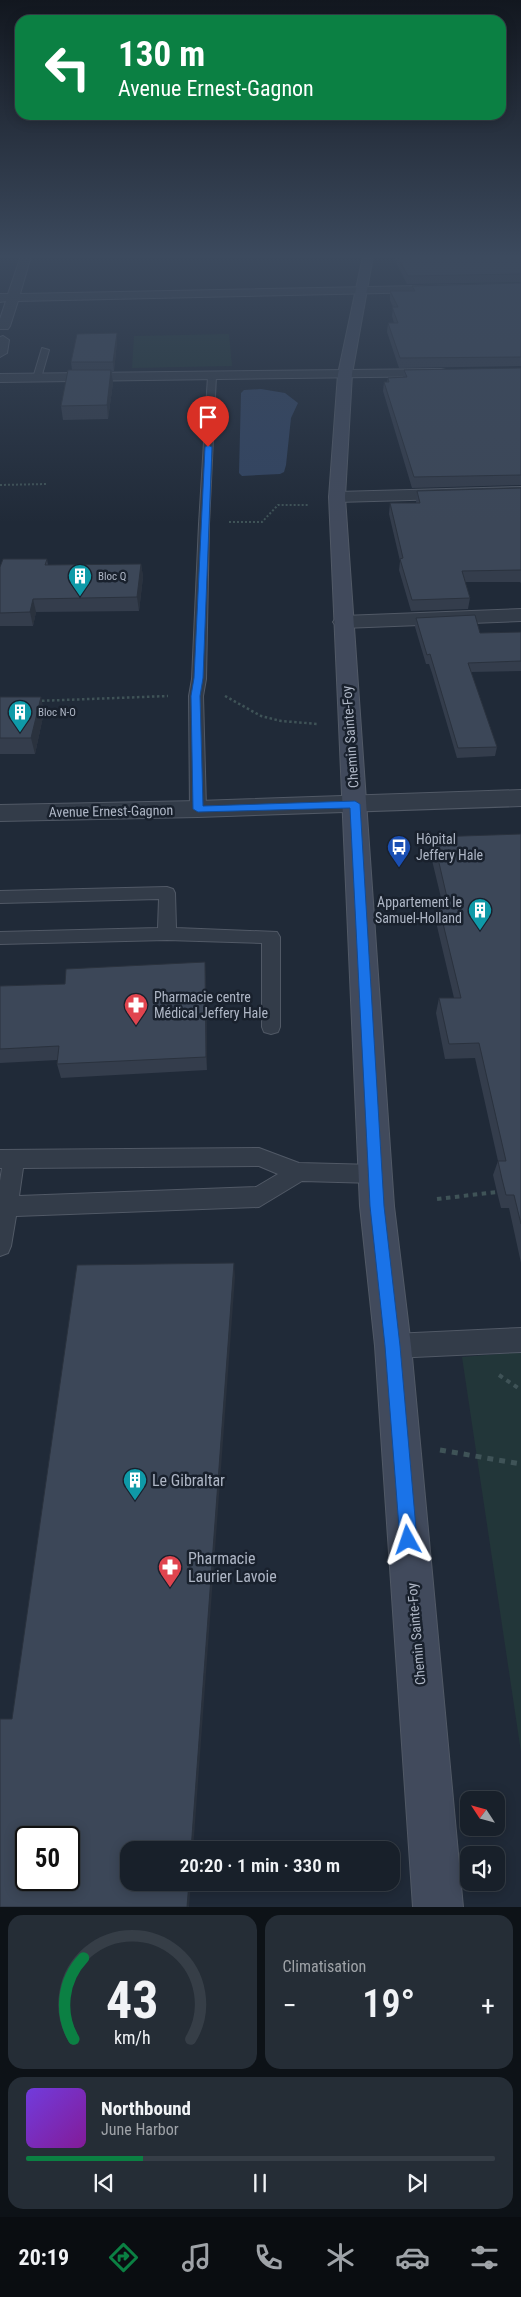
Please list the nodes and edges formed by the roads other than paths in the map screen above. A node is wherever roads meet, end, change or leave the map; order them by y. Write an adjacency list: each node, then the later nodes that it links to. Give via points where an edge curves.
1 (350, 345): 4 (main road, Chemin Sainte-Foy)
2 (46, 350): 7 (lane)
3 (455, 373): 4 (street)
4 (346, 374): 5 (street); 9 (main road, Chemin Sainte-Foy)
5 (212, 376): 7 (street); 14 (lane, via 196,696)
6 (0, 378): 7 (street)
7 (37, 378)
8 (521, 492): 9 (street)
9 (337, 497): 11 (main road, Chemin Sainte-Foy)
10 (521, 615): 11 (street)
11 (343, 622): 13 (main road, Chemin Sainte-Foy)
12 (521, 798): 13 (street, Avenue Ernest-Gagnon)
13 (355, 804): 14 (street, Avenue Ernest-Gagnon); 22 (main road, Chemin Sainte-Foy)
14 (198, 809): 15 (street, Avenue Ernest-Gagnon)
15 (0, 813)
16 (0, 897): 17 (lane, via 167,893)
17 (167, 934): 18 (lane); 19 (lane, via 271,937)
18 (0, 938)
19 (270, 1027)
20 (7, 1159): 21 (lane, via 258,1157); 23 (lane)
21 (299, 1172): 22 (lane); 23 (lane, via 259,1197)
22 (375, 1174): 26 (main road, Chemin Sainte-Foy)
23 (4, 1206): 24 (lane)
24 (0, 1246)
25 (521, 1340): 26 (lane)
26 (393, 1346): 27 (main road, Chemin Sainte-Foy)
27 (438, 1907)

